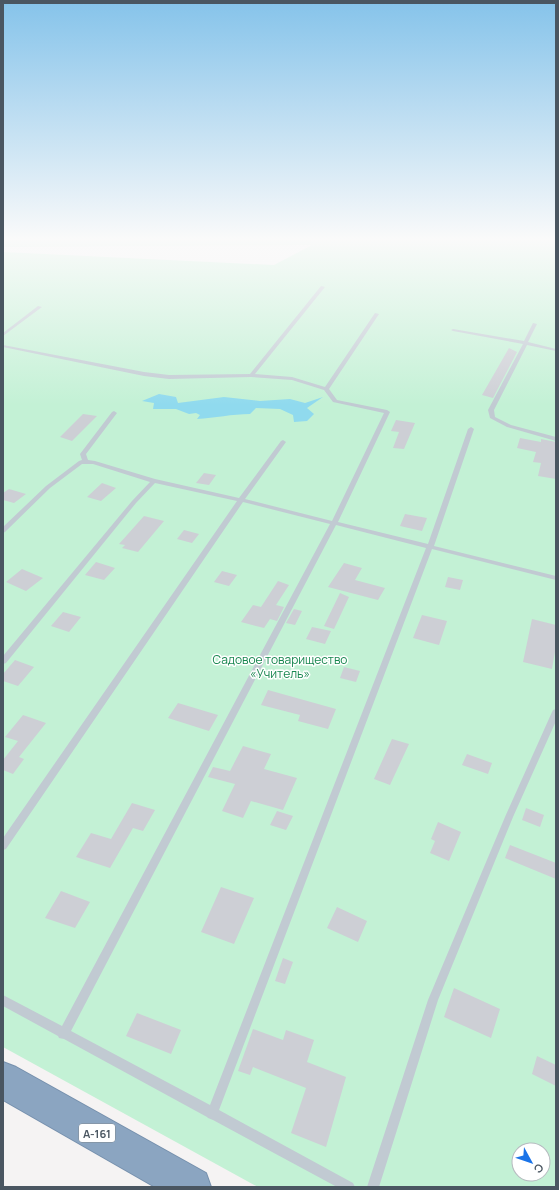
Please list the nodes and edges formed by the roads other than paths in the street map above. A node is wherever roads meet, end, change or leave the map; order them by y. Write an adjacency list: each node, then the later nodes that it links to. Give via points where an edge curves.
1 (318, 294): 10 (lane)
2 (40, 307): 6 (lane)
3 (377, 314): 11 (lane)
4 (535, 324): 7 (lane)
5 (453, 330): 7 (lane)
6 (3, 335)
7 (525, 343): 9 (lane); 14 (lane, via 491,410 493,418 509,426)
8 (3, 346): 10 (lane, via 144,374)
9 (556, 350)
10 (251, 375): 11 (lane, via 292,379)
11 (326, 389): 19 (lane, via 335,401 387,412)
12 (114, 413): 16 (lane, via 83,454)
13 (472, 429): 21 (lane)
14 (556, 438)
15 (283, 442): 18 (lane)
16 (86, 462): 17 (lane); 20 (lane, via 81,462 48,487)
17 (154, 481): 18 (lane); 23 (lane)
18 (241, 500): 19 (lane); 25 (lane)
19 (334, 523): 21 (lane); 27 (lane)
20 (3, 531)
21 (430, 547): 22 (lane); 29 (lane)
22 (556, 578)
23 (3, 661)
24 (556, 712): 32 (lane, via 433,1000)
25 (3, 846)
26 (3, 1000): 27 (lane)
27 (63, 1034): 29 (lane)
28 (3, 1080): 30 (highway, А-161)
29 (212, 1114): 31 (lane)
30 (192, 1187)
31 (349, 1187)
32 (373, 1187)

